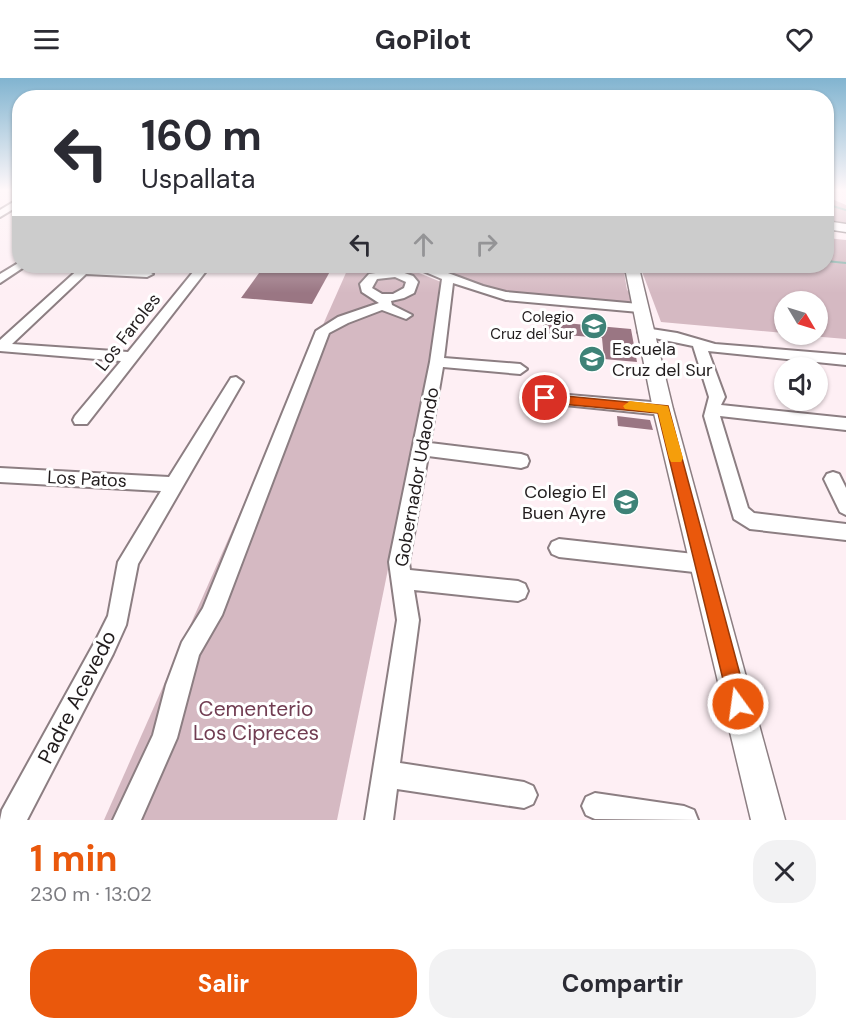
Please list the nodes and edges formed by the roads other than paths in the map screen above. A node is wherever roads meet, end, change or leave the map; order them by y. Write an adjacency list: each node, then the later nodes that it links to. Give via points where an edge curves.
1 (10, 269): 13 (street)
2 (80, 273): 18 (street)
3 (137, 273): 10 (street)
4 (198, 273): 19 (street, Los Faroles)
5 (386, 273): 14 (street, via 366,284 369,293)
6 (393, 273): 11 (street)
7 (407, 273): 11 (street)
8 (437, 273): 12 (street)
9 (633, 273): 16 (main road)
10 (147, 274)
11 (404, 275): 14 (street, via 412,282 410,290)
12 (448, 277): 16 (street, via 478,289); 21 (street, Gobernador Udaondo)
13 (0, 280)
14 (384, 302): 15 (street); 44 (street, via 323,331 211,615 190,650 165,738)
15 (406, 315)
16 (642, 320): 17 (street); 25 (main road)
17 (699, 344): 20 (street); 26 (street, via 717,397)
18 (0, 347): 19 (street)
19 (131, 357): 27 (street, Los Faroles)
20 (846, 360)
21 (437, 362): 22 (street); 29 (street, Gobernador Udaondo)
22 (520, 369)
23 (236, 382): 33 (street, Padre Acevedo)
24 (545, 398): 25 (street)
25 (663, 409): 37 (main road)
26 (712, 410): 28 (street); 35 (street, via 740,513 745,518)
27 (81, 420)
28 (846, 424)
29 (419, 448): 30 (street); 38 (street, Gobernador Udaondo, via 399,561)
30 (521, 461)
31 (0, 475): 33 (street, Los Patos)
32 (833, 479): 34 (street)
33 (174, 485): 43 (street, Padre Acevedo, via 128,562 117,617 105,646)
34 (846, 507)
35 (846, 532)
36 (559, 548): 37 (street)
37 (703, 564): 47 (main road)
38 (401, 579): 39 (street); 40 (street, Gobernador Udaondo, via 408,620)
39 (518, 591)
40 (386, 774): 41 (street); 45 (street, Gobernador Udaondo)
41 (524, 795)
42 (595, 806): 46 (street)
43 (12, 820)
44 (127, 820)
45 (379, 820)
46 (684, 820)
47 (768, 820)

